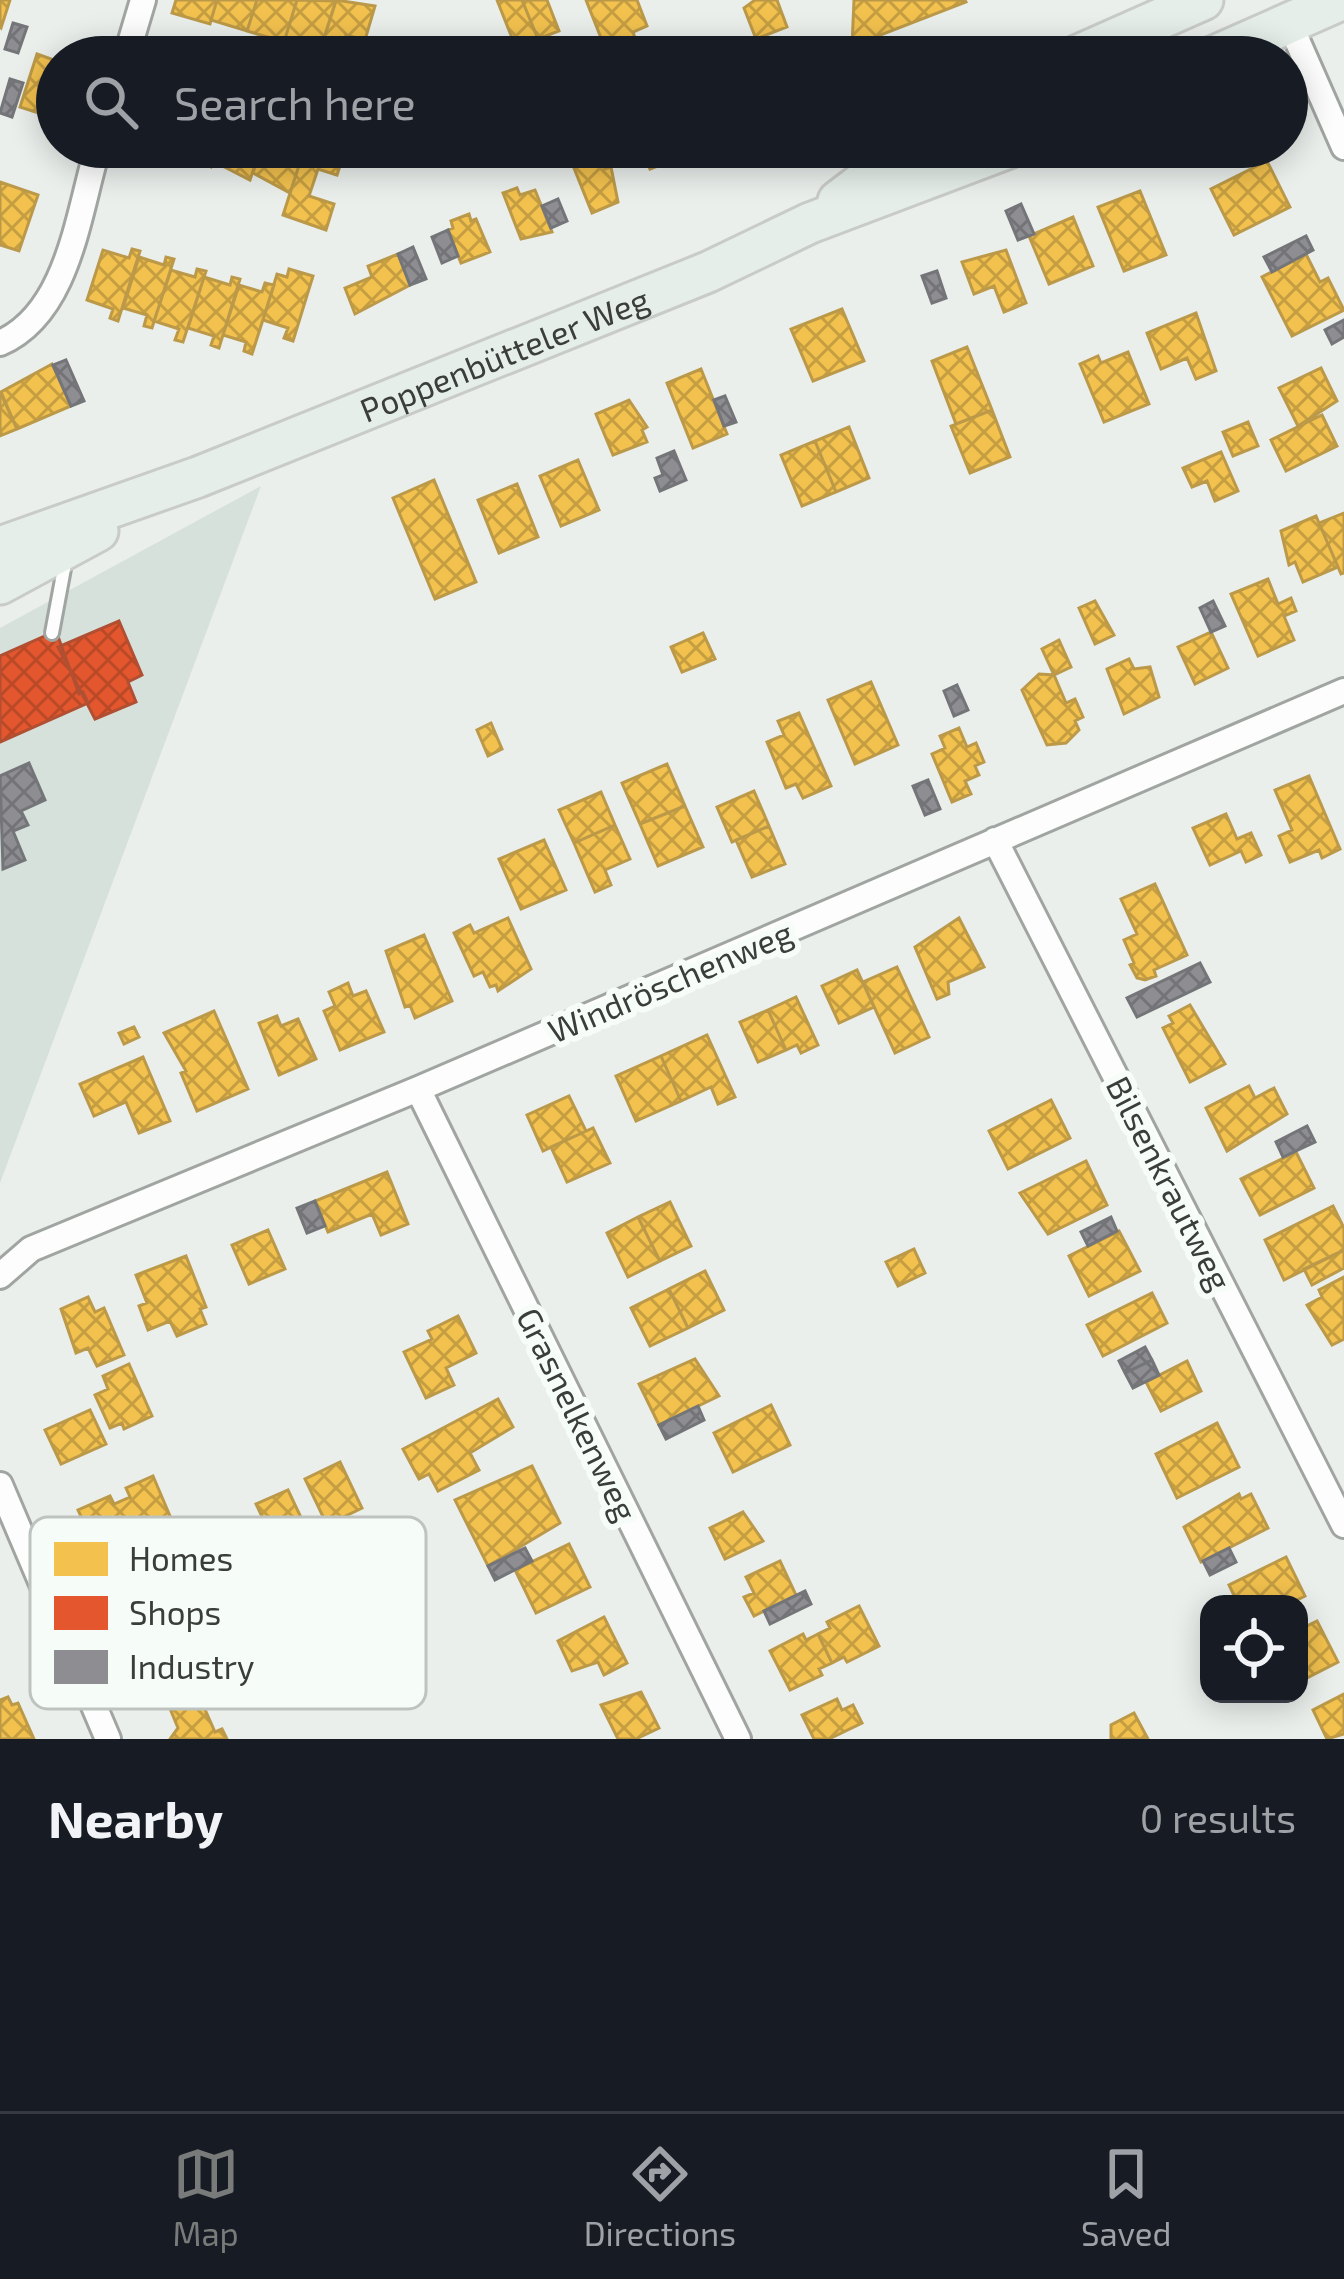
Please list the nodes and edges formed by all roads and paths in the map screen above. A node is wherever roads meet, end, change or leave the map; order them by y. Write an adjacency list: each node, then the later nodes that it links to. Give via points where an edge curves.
1 (143, 0): 5 (street)
2 (1202, 0): 6 (main road)
3 (1341, 0): 4 (main road)
4 (1289, 22): 7 (main road); 8 (street)
5 (132, 36)
6 (1121, 36)
7 (1258, 36)
8 (1295, 36)
9 (1308, 65): 10 (street)
10 (1344, 147)
11 (92, 168): 15 (street, via 51,300 25,332)
12 (882, 168): 14 (main road, Poppenbütteler Weg)
13 (956, 168): 14 (main road, Poppenbütteler Weg)
14 (810, 224): 16 (main road, Poppenbütteler Weg)
15 (0, 343)
16 (61, 537): 17 (main road, Poppenbütteler Weg); 18 (main road, Poppenbütteler Weg); 19 (lane)
17 (0, 547)
18 (0, 584)
19 (52, 633)
20 (1344, 691): 21 (street, Windröschenweg)
21 (995, 840): 22 (street, Windröschenweg); 25 (street, Bilsenkrautweg)
22 (418, 1089): 23 (street, Windröschenweg, via 31,1249); 29 (street, Grasnelkenweg)
23 (0, 1276)
24 (0, 1485): 26 (street)
25 (1344, 1525)
26 (30, 1556)
27 (95, 1709): 28 (street)
28 (108, 1739)
29 (739, 1739)

